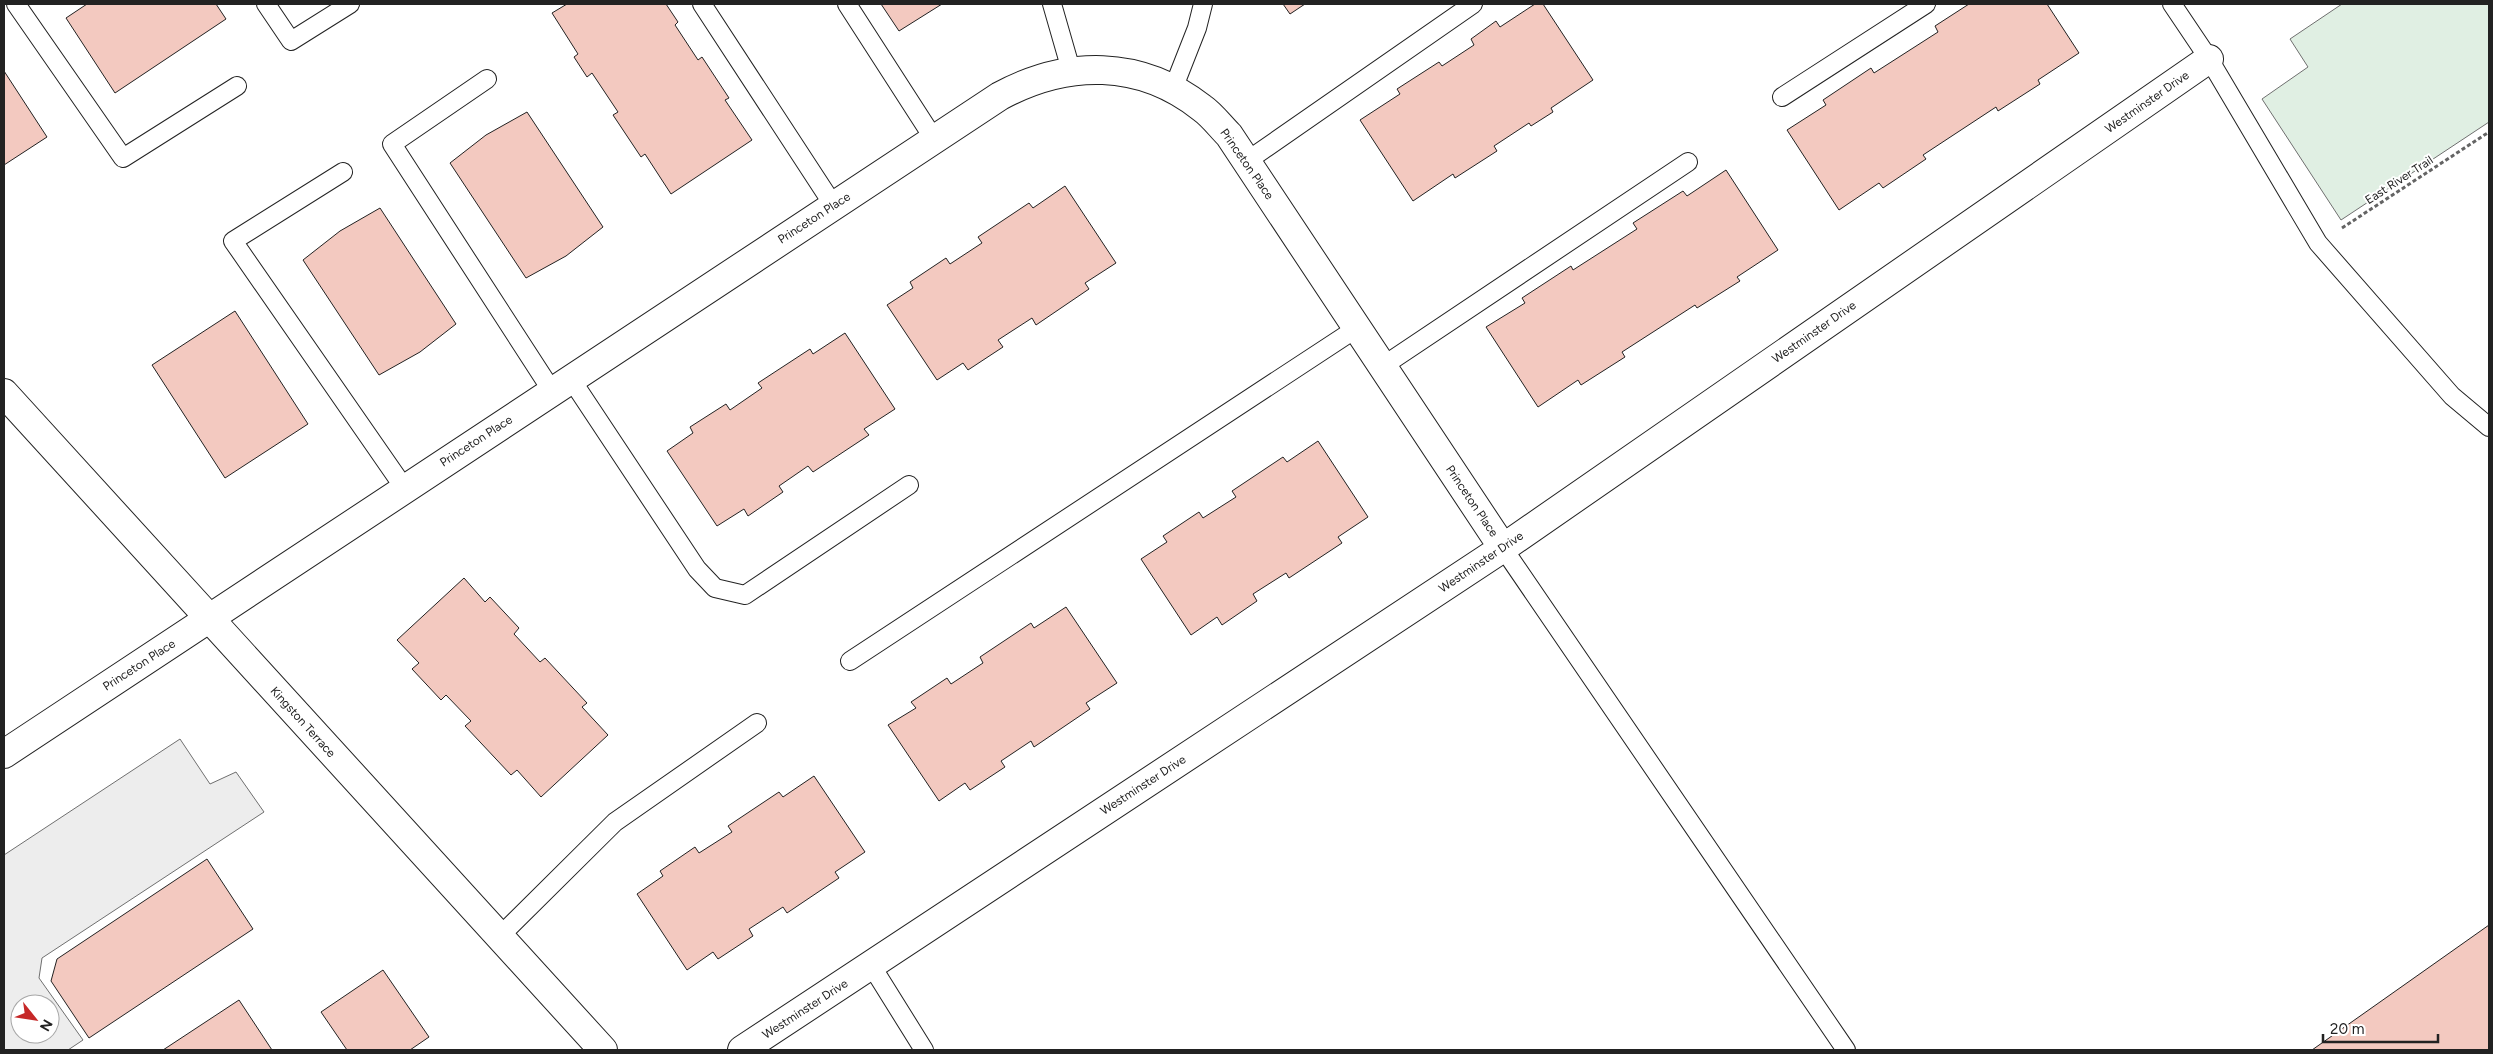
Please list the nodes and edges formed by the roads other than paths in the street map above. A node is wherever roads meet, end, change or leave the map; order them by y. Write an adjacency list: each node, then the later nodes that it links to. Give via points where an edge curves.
1 (16, 4): 14 (lane, via 123,158)
2 (266, 4): 3 (lane, via 291,41)
3 (350, 4)
4 (702, 4): 21 (lane)
5 (847, 4): 17 (lane)
6 (1052, 4): 12 (lane)
7 (1203, 4): 15 (lane)
8 (1473, 4): 18 (lane)
9 (1926, 4): 16 (lane)
10 (2172, 4): 11 (lane)
11 (2210, 59): 26 (lane, via 2318,243 2452,396); 29 (street, Westminster Drive)
12 (1071, 70): 15 (street, Princeton Place, via 1097,69 1139,76); 17 (street, Princeton Place, via 1025,82)
13 (487, 79): 24 (lane, via 392,144)
14 (237, 86)
15 (1173, 89): 18 (street, Princeton Place, via 1203,108 1229,135)
16 (1782, 97)
17 (934, 139): 21 (street, Princeton Place)
18 (1247, 161): 22 (street, Princeton Place)
19 (1688, 162): 23 (lane)
20 (343, 172): 28 (lane, via 233,241)
21 (834, 206): 24 (street, Princeton Place)
22 (1357, 328): 23 (street, Princeton Place); 31 (lane)
23 (1383, 366): 29 (street, Princeton Place)
24 (562, 385): 27 (lane, via 697,569 715,588 745,595); 28 (street, Princeton Place)
25 (4, 393): 30 (street, Kingston Terrace)
26 (2489, 427)
27 (909, 485)
28 (404, 489): 30 (street, Princeton Place)
29 (1503, 548): 35 (street, Westminster Drive); 39 (lane)
30 (209, 618): 33 (street, Princeton Place); 34 (street, Kingston Terrace)
31 (850, 661)
32 (757, 723): 34 (lane, via 615,822)
33 (4, 754)
34 (499, 937): 36 (street, Kingston Terrace)
35 (871, 966): 37 (street, Westminster Drive); 38 (lane)
36 (603, 1050)
37 (742, 1050)
38 (924, 1050)
39 (1846, 1050)

